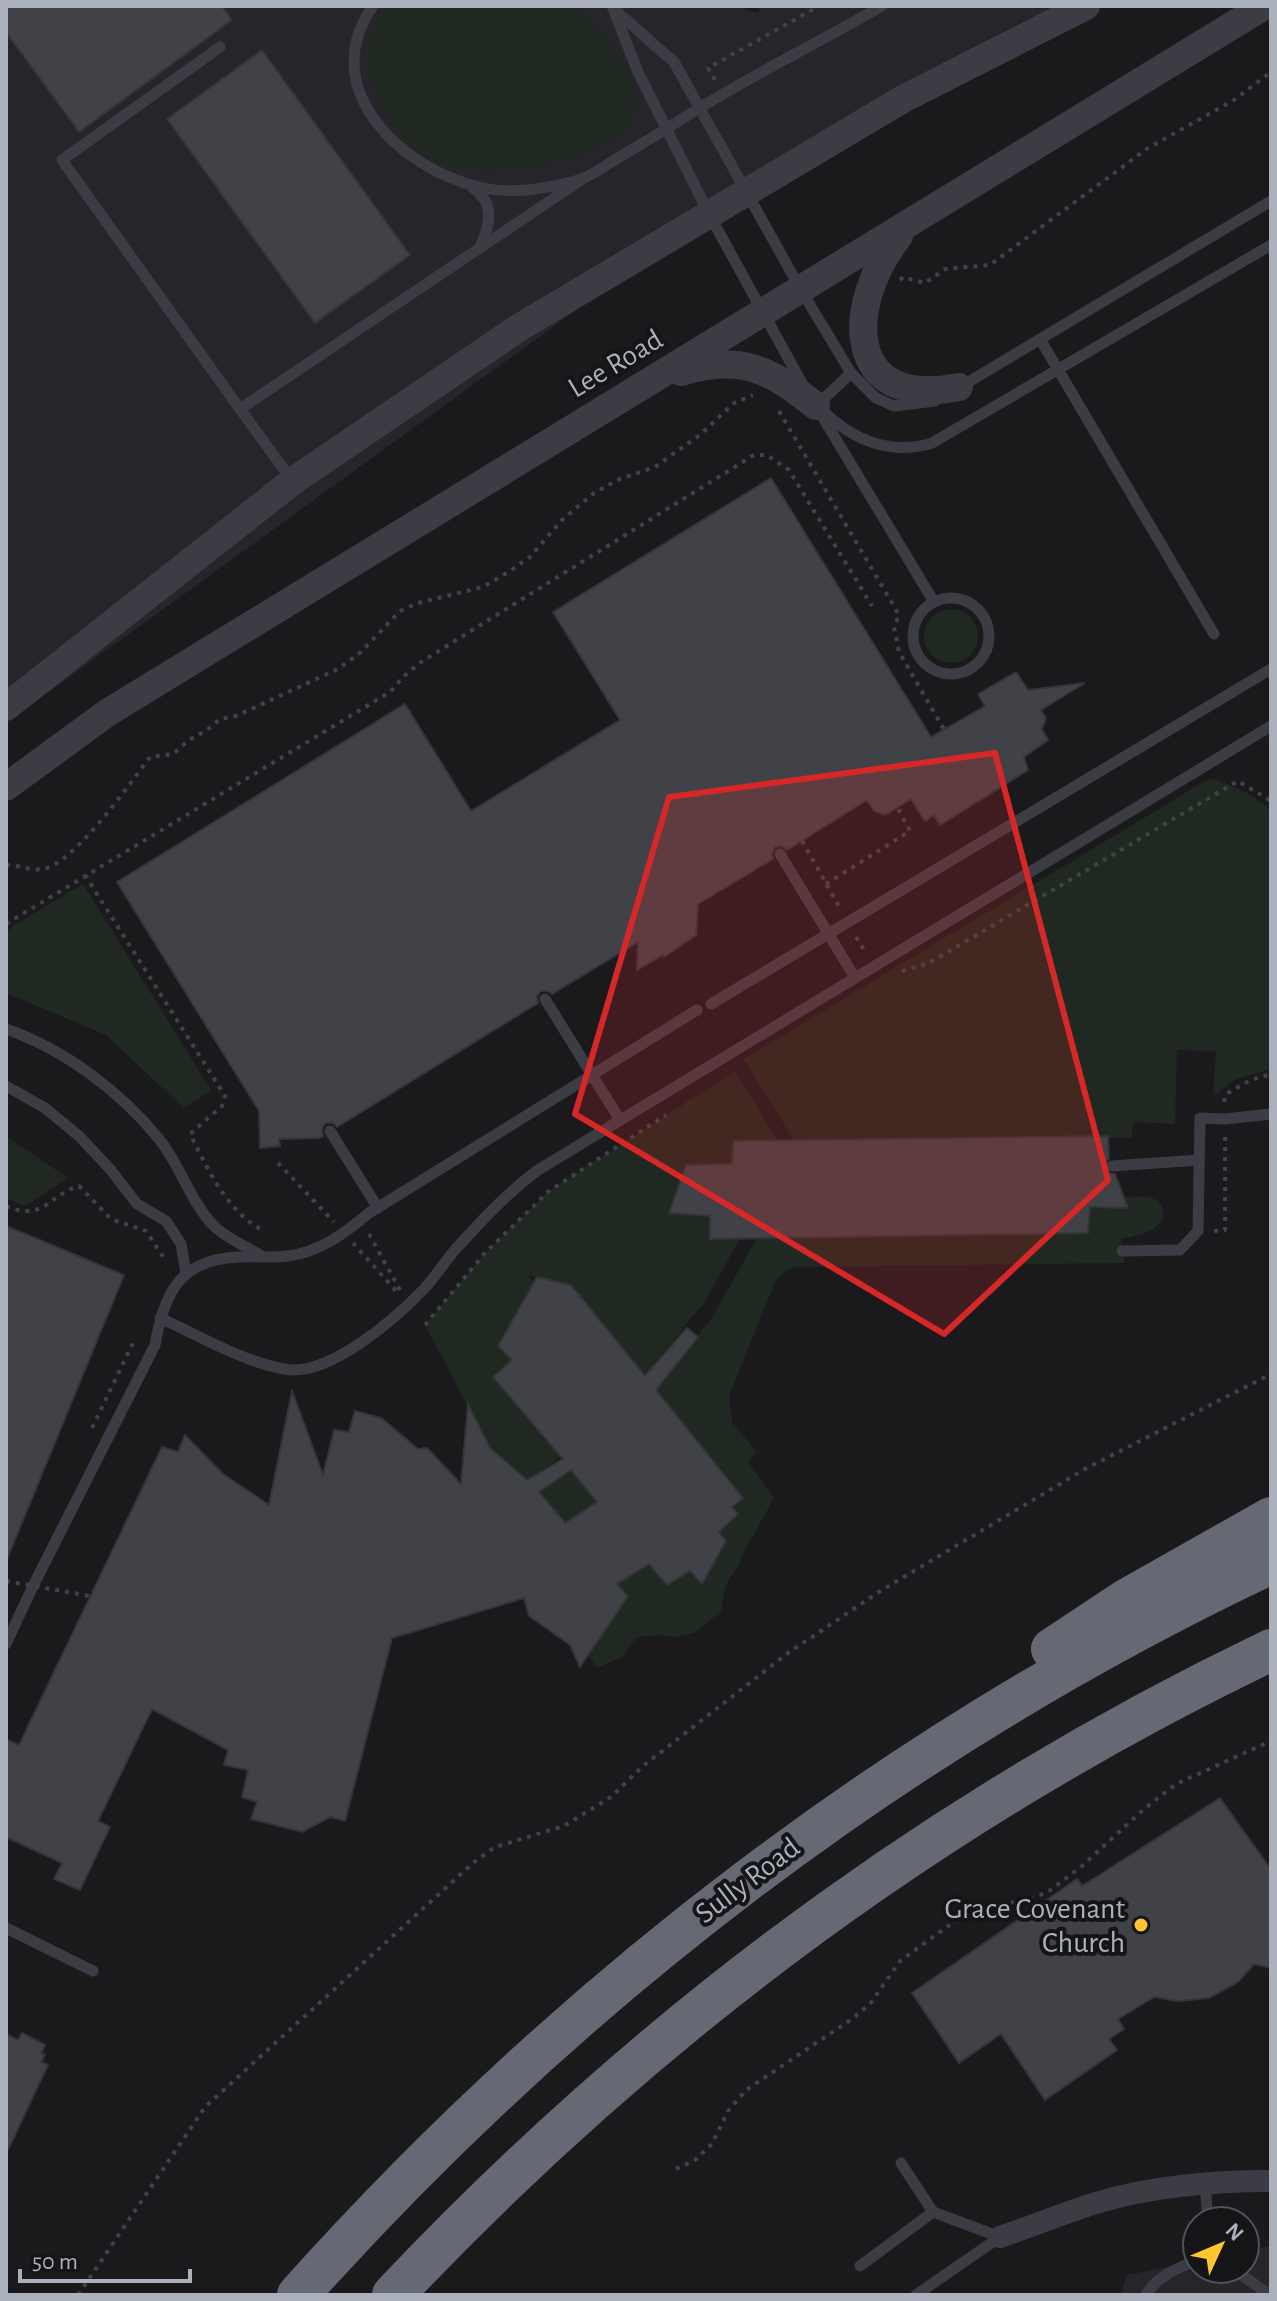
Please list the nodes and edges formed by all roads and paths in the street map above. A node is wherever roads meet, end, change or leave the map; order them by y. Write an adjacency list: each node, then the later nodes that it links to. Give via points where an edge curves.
1 (373, 6): 13 (lane, via 355,49 358,90 379,125 409,155)
2 (819, 6): 9 (path, via 708,68)
3 (882, 6): 10 (lane)
4 (1086, 6): 14 (street, via 903,99)
5 (1264, 6): 17 (street, Lee Road)
6 (612, 7): 10 (lane, via 674,62); 11 (lane)
7 (220, 47): 31 (lane, via 62,160)
8 (1271, 72): 20 (path, via 1234,100 1148,148 990,265 945,269 925,283 903,277)
9 (717, 85)
10 (700, 108): 11 (lane); 14 (lane)
11 (667, 129): 12 (lane); 16 (lane)
12 (581, 180): 13 (lane, via 515,191); 19 (lane)
13 (466, 183): 19 (lane, via 480,193 490,213)
14 (747, 192): 16 (street); 21 (lane)
15 (1271, 201): 23 (lane)
16 (709, 214): 22 (lane); 32 (street, via 520,327)
17 (909, 224): 21 (street, Lee Road); 27 (street, via 873,277 863,314 865,345 880,375 892,383 920,392)
18 (1271, 245): 24 (lane)
19 (480, 248): 31 (lane)
20 (896, 284)
21 (801, 290): 22 (street, Lee Road); 25 (lane)
22 (763, 314): 26 (street, Lee Road); 30 (lane)
23 (1040, 339): 24 (lane); 27 (lane)
24 (1057, 371): 30 (lane, via 951,434 914,449 869,442); 35 (lane)
25 (851, 373): 27 (lane, via 876,398 894,406 938,400); 30 (lane)
26 (649, 382): 30 (street, via 703,365 749,366 788,384); 40 (street, Lee Road, via 107,713)
27 (959, 387)
28 (756, 394): 44 (path, via 734,403 655,467 594,493 510,571 483,587 400,611 338,669 220,719 173,754 150,757 99,824 61,860 44,869)
29 (774, 404): 39 (path, via 899,615 894,627 899,652)
30 (816, 406): 33 (lane)
31 (240, 409): 32 (lane)
32 (293, 481): 37 (street)
33 (934, 602): 33 (lane, via 917,620 917,652 932,669 966,672 983,658 989,644 985,619 969,603)
34 (872, 606): 45 (path, via 789,470 767,455 754,455 421,662 390,692)
35 (1214, 634)
36 (1271, 669): 48 (lane)
37 (6, 707)
38 (1271, 726): 49 (lane)
39 (949, 738)
40 (6, 787)
41 (1271, 801): 50 (path, via 1238,781 929,963)
42 (897, 807): 46 (path, via 910,831)
43 (780, 854): 48 (lane)
44 (6, 865)
45 (85, 875): 47 (path); 67 (path, via 225,1096 222,1106 190,1134 223,1194)
46 (826, 884)
47 (6, 924)
48 (828, 934): 49 (lane); 52 (lane)
49 (854, 976): 61 (lane)
50 (895, 976)
51 (545, 999): 56 (lane)
52 (711, 1004)
53 (697, 1010): 56 (lane)
54 (6, 1029): 70 (lane, via 53,1050 117,1098 160,1140 217,1229)
55 (1271, 1074): 60 (path, via 1226,1094)
56 (591, 1076): 61 (lane); 66 (lane)
57 (6, 1086): 72 (lane, via 79,1136 137,1204 166,1221 181,1244)
58 (673, 1110): 74 (path, via 549,1191 484,1254)
59 (1271, 1114): 60 (lane)
60 (1225, 1119): 63 (lane, via 1200,1118); 68 (path, via 1225,1230)
61 (620, 1120): 73 (lane, via 523,1181 410,1302 366,1339 325,1363 287,1370 266,1365)
62 (330, 1131): 66 (lane)
63 (1199, 1160): 64 (lane); 68 (lane)
64 (1112, 1166)
65 (6, 1206): 71 (path, via 37,1212 79,1186 111,1219 146,1231)
66 (378, 1208): 70 (lane, via 311,1251)
67 (260, 1229)
68 (1198, 1231): 69 (lane, via 1180,1250)
69 (1122, 1251)
70 (263, 1256): 72 (lane, via 216,1259)
71 (168, 1265)
72 (186, 1274): 73 (lane, via 168,1296)
73 (160, 1318): 80 (lane, via 155,1345)
74 (425, 1325)
75 (1271, 1374): 97 (path, via 1085,1469 882,1590 788,1653 611,1797 564,1826 484,1855 205,2107)
76 (1271, 1518): 85 (highway, via 1063,1641)
77 (1271, 1563): 85 (highway, Sully Road, via 1019,1697)
78 (6, 1581): 79 (path, bridge)
79 (90, 1596)
80 (6, 1644)
81 (1271, 1650): 84 (highway, via 1089,1745)
82 (1271, 1681): 84 (highway, via 1217,1699 1090,1757)
83 (1271, 1741): 89 (path, via 1176,1784 1049,1891 1024,1902 993,1904 965,1914 900,1961 870,2004 852,2019 746,2090 728,2111 712,2144)
84 (952, 1827): 99 (highway, via 798,1935 623,2073 519,2166)
85 (815, 1829): 98 (highway, Sully Road, via 661,1945 541,2050 414,2170)
86 (6, 1928): 87 (lane)
87 (93, 1971)
88 (901, 2163): 93 (lane)
89 (676, 2169)
90 (1271, 2181): 91 (street)
91 (1205, 2184): 92 (lane); 94 (street, via 1099,2202)
92 (1207, 2205)
93 (933, 2212): 94 (lane); 95 (lane)
94 (1000, 2237): 100 (lane)
95 (860, 2266)
96 (1181, 2267): 101 (lane)
97 (78, 2295)
98 (298, 2295)
99 (393, 2295)
100 (916, 2295)
101 (1146, 2295)

